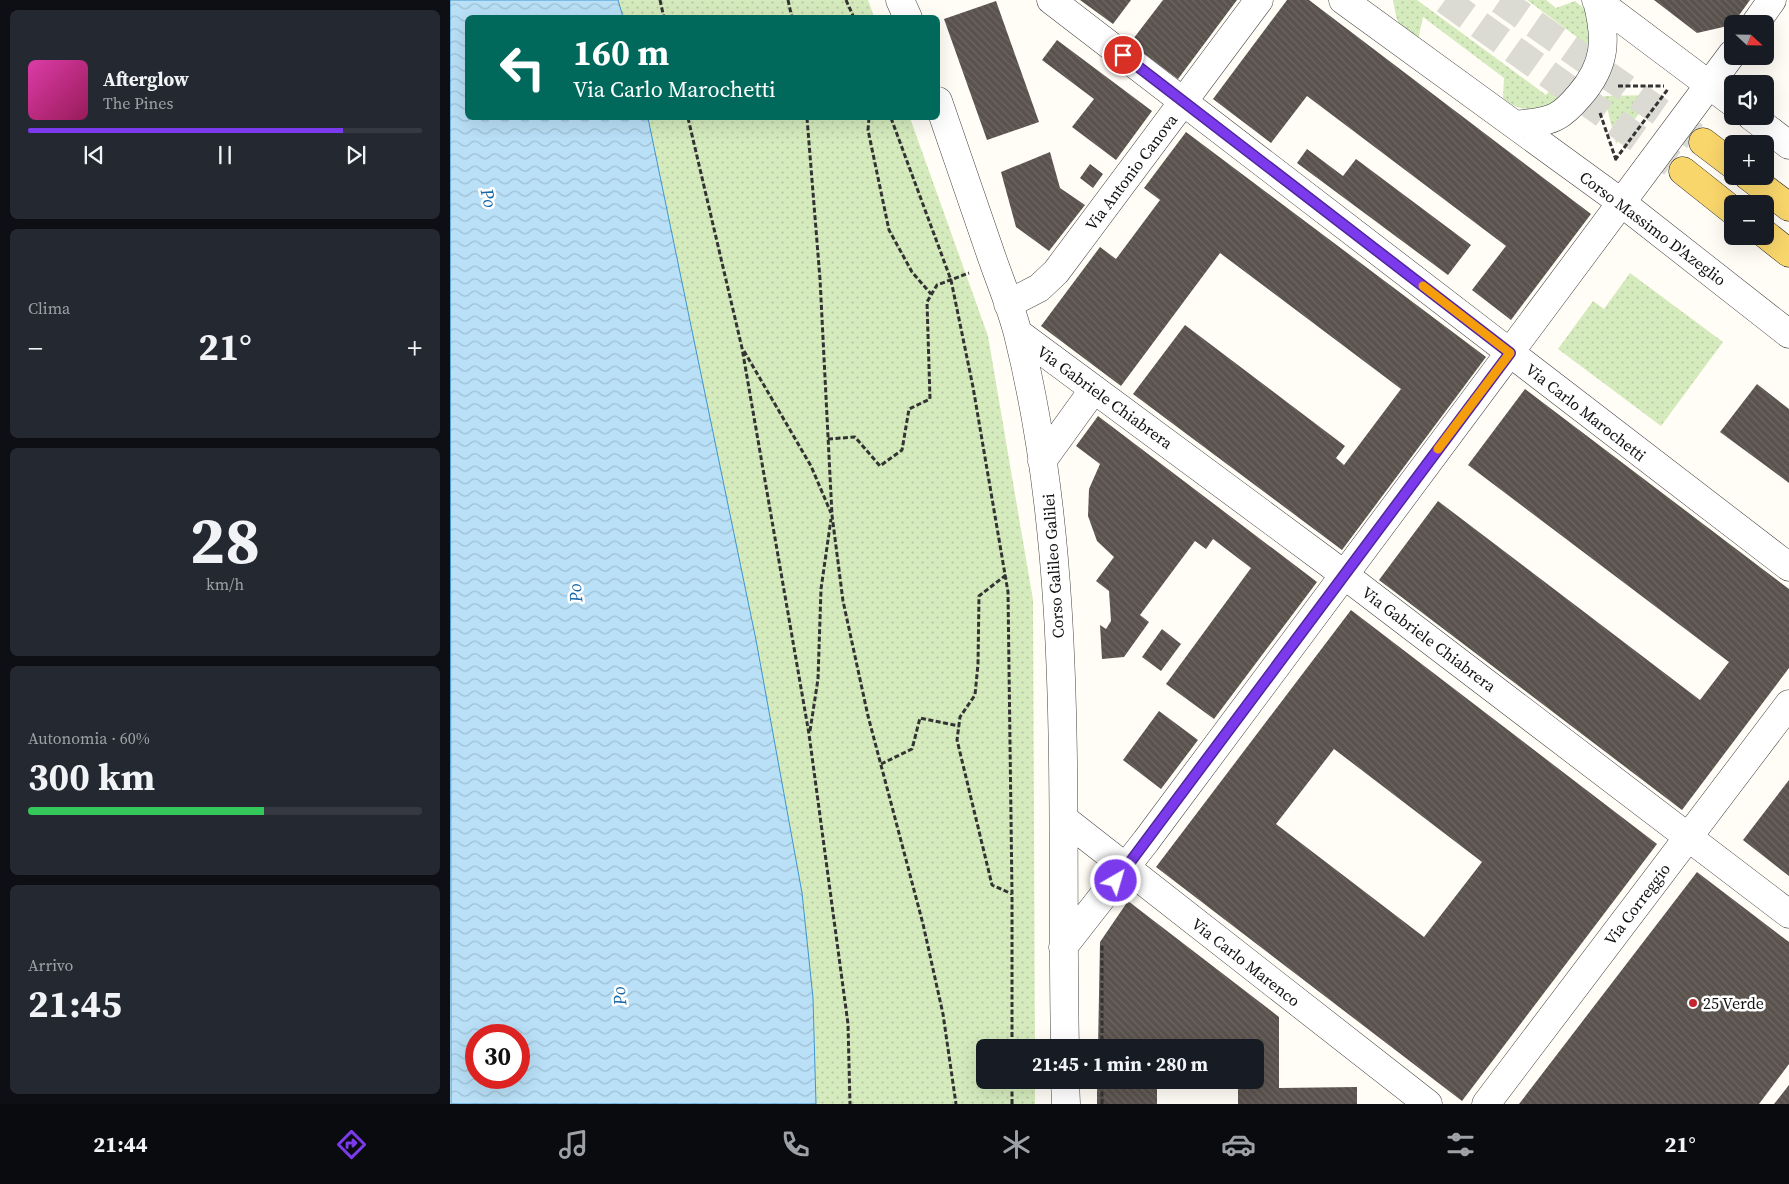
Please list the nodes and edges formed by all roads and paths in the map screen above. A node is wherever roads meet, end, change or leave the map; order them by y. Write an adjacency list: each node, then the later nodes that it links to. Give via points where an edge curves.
1 (660, 0): 11 (path)
2 (788, 0): 12 (path)
3 (846, 0): 13 (path)
4 (900, 0): 14 (street)
5 (1051, 0): 21 (street, Via Carlo Marochetti)
6 (1259, 0): 21 (street, Via Antonio Canova)
7 (1343, 0): 16 (street, Corso Massimo D'Azeglio)
8 (1380, 0): 16 (street)
9 (1597, 0): 18 (street); 28 (street, via 1604,44 1600,64 1589,85 1557,116)
10 (1772, 0): 15 (street)
11 (663, 15)
12 (791, 15)
13 (853, 15)
14 (907, 15)
15 (1761, 15)
16 (1382, 28): 28 (street, Corso Massimo D'Azeglio)
17 (1724, 65): 18 (street)
18 (1710, 84): 20 (street); 37 (street)
19 (1611, 86): 33 (path, via 1670,86)
20 (1724, 95)
21 (1183, 102): 45 (street, Via Antonio Canova, via 1056,272 1040,288); 49 (street, Via Carlo Marochetti)
22 (1598, 105): 33 (path)
23 (940, 107): 42 (street, Corso Galileo Galilei)
24 (688, 120): 48 (path)
25 (807, 120): 51 (path)
26 (870, 120): 44 (path, via 868,130 889,230 912,272)
27 (892, 120): 43 (path)
28 (1515, 125): 35 (street, Corso Massimo D'Azeglio)
29 (1763, 125): 31 (street)
30 (1704, 142): 32 (main road)
31 (1789, 145)
32 (1724, 158)
33 (1616, 160): 35 (path)
34 (1683, 172): 38 (main road)
35 (1597, 185): 37 (street, Corso Massimo D'Azeglio)
36 (1760, 185): 39 (main road)
37 (1622, 203): 47 (street, Corso Massimo D'Azeglio); 49 (street)
38 (1724, 204)
39 (1789, 207)
40 (1774, 241): 41 (main road)
41 (1789, 253)
42 (994, 264): 43 (path); 45 (street, Corso Galileo Galilei)
43 (951, 280): 44 (path, via 937,285); 56 (path)
44 (931, 294): 51 (path, via 927,302 930,399 909,409 902,450 880,466 855,437)
45 (1008, 304): 46 (street, Corso Galileo Galilei)
46 (1018, 333): 50 (street, Via Gabriele Chiabrera); 52 (street, Corso Galileo Galilei)
47 (1789, 334)
48 (742, 348): 53 (path, via 811,466); 59 (path)
49 (1510, 353): 54 (street, Via Carlo Marochetti); 55 (street)
50 (1094, 389): 52 (street); 55 (street, Via Gabriele Chiabrera)
51 (828, 439): 53 (path)
52 (1042, 460): 61 (street, Corso Galileo Galilei, via 1056,592)
53 (832, 514): 59 (path, via 821,589 818,679); 60 (path, via 843,601)
54 (1789, 567)
55 (1345, 575): 62 (street, Via Gabriele Chiabrera); 63 (street)
56 (1006, 576): 58 (path, via 979,596 975,695 960,717); 64 (path)
57 (1789, 704): 62 (street, Via Correggio)
58 (959, 726): 60 (path, via 920,718 912,749); 64 (path, via 957,740 992,886)
59 (809, 734): 74 (path, via 848,1024)
60 (881, 764): 75 (path, via 943,1014)
61 (1064, 819): 63 (street, Via Carlo Marenco); 67 (street, Corso Galileo Galilei)
62 (1688, 837): 65 (street, Via Gabriele Chiabrera); 80 (street, Via Correggio)
63 (1126, 868): 67 (street); 79 (street, Via Carlo Marenco)
64 (1012, 894): 68 (path)
65 (1789, 914)
66 (1102, 943): 70 (path)
67 (1063, 947): 69 (street, Corso Galileo Galilei)
68 (1012, 1039)
69 (1065, 1039)
70 (1102, 1039)
71 (1012, 1089): 76 (path)
72 (1065, 1089): 77 (street)
73 (1102, 1089): 78 (path)
74 (850, 1104)
75 (956, 1104)
76 (1012, 1104)
77 (1066, 1104)
78 (1102, 1104)
79 (1428, 1104)
80 (1486, 1104)

